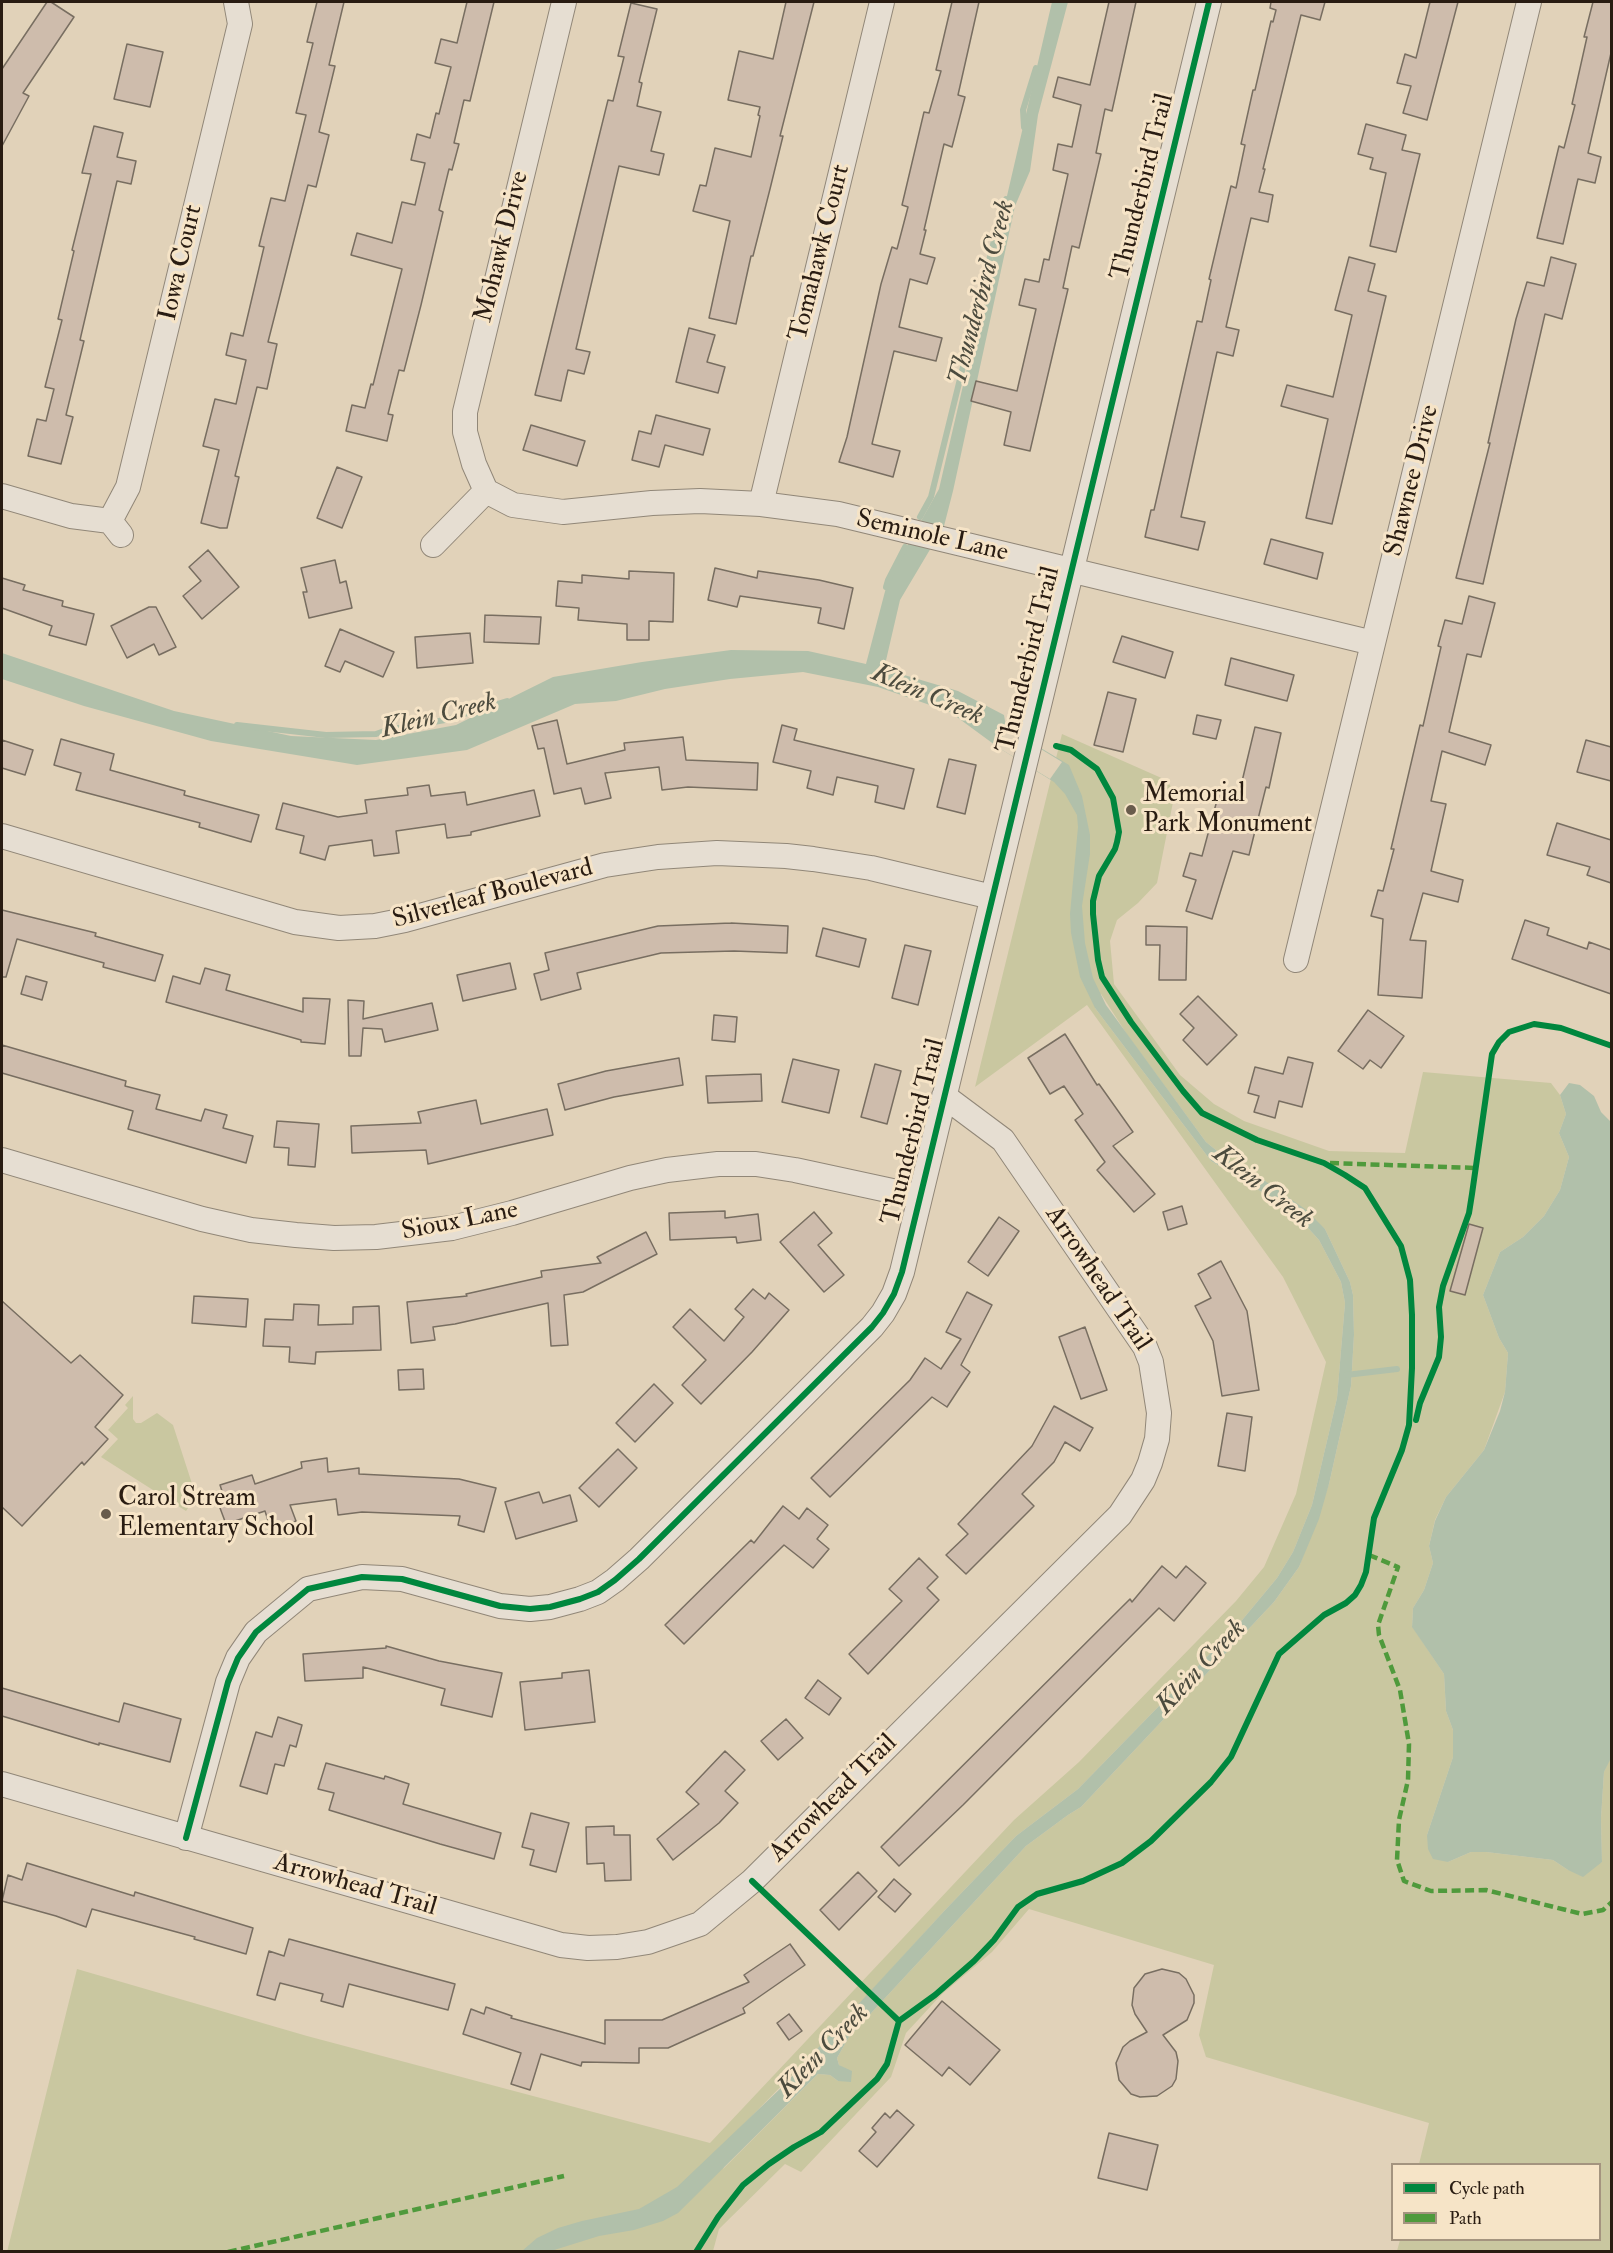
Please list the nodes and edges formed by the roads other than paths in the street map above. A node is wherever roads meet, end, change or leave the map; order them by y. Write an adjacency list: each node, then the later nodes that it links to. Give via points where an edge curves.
1 (236, 2): 7 (street, Iowa Court, via 240,24 116,528)
2 (564, 2): 6 (street, Mohawk Drive, via 465,411 465,432)
3 (882, 2): 8 (street, Tomahawk Court)
4 (1209, 2): 10 (street, Thunderbird Trail)
5 (1529, 2): 11 (street, Shawnee Drive)
6 (486, 491): 8 (street, Seminole Lane, via 513,505 563,512 700,501); 9 (street)
7 (2, 496)
8 (761, 504): 10 (street, Seminole Lane, via 838,514)
9 (433, 545)
10 (1072, 570): 11 (street, Seminole Lane); 13 (street, Thunderbird Trail)
11 (1374, 643): 14 (street, Shawnee Drive)
12 (2, 836): 13 (street, Silverleaf Boulevard, via 295,922 339,928 405,920 605,865 717,853 786,855 836,862)
13 (992, 897): 15 (street, Thunderbird Trail)
14 (1296, 960)
15 (944, 1096): 17 (street, Thunderbird Trail); 19 (street, Arrowhead Trail, via 1003,1140 1144,1347 1157,1391 1156,1439 1143,1480 1120,1515 752,1881 700,1924 648,1942 588,1948 561,1945)
16 (2, 1160): 17 (street, Sioux Lane, via 251,1230 334,1238 452,1228 630,1178 718,1164 795,1170)
17 (920, 1197): 19 (street, Thunderbird Trail, via 902,1272 883,1314 639,1559 598,1592 550,1607 514,1608 402,1579 362,1577 308,1589 265,1624 238,1658 228,1682)
18 (2, 1784): 19 (street, Arrowhead Trail)
19 (186, 1838)

